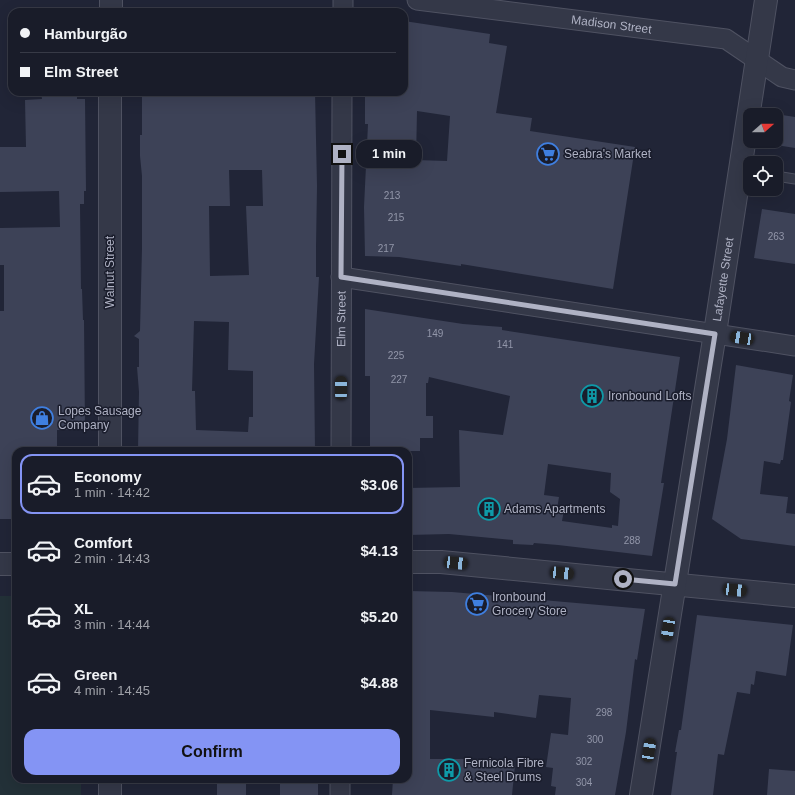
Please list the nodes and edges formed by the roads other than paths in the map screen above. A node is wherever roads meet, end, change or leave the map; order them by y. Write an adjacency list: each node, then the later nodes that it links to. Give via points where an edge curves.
1 (417, 0): 3 (street, Madison Street, via 726,39)
2 (766, 0): 3 (street, Lafayette Street)
3 (756, 59): 4 (street, Madison Street, via 782,77); 7 (street, Lafayette Street)
4 (795, 80)
5 (110, 96): 14 (street, Walnut Street)
6 (342, 96): 11 (street, Elm Street)
7 (746, 156)
8 (783, 177): 9 (lane)
9 (795, 179)
10 (743, 182): 12 (street, Lafayette Street)
11 (341, 277): 12 (street); 15 (street, Elm Street)
12 (715, 334): 13 (street); 19 (street, Lafayette Street)
13 (795, 346)
14 (110, 447)
15 (341, 447)
16 (412, 562): 19 (street, via 441,562)
17 (0, 564): 18 (street)
18 (12, 564)
19 (675, 584): 20 (street); 25 (street, Lafayette Street)
20 (795, 596)
21 (110, 783): 23 (street)
22 (340, 783): 24 (street)
23 (110, 795)
24 (340, 795)
25 (642, 795)

